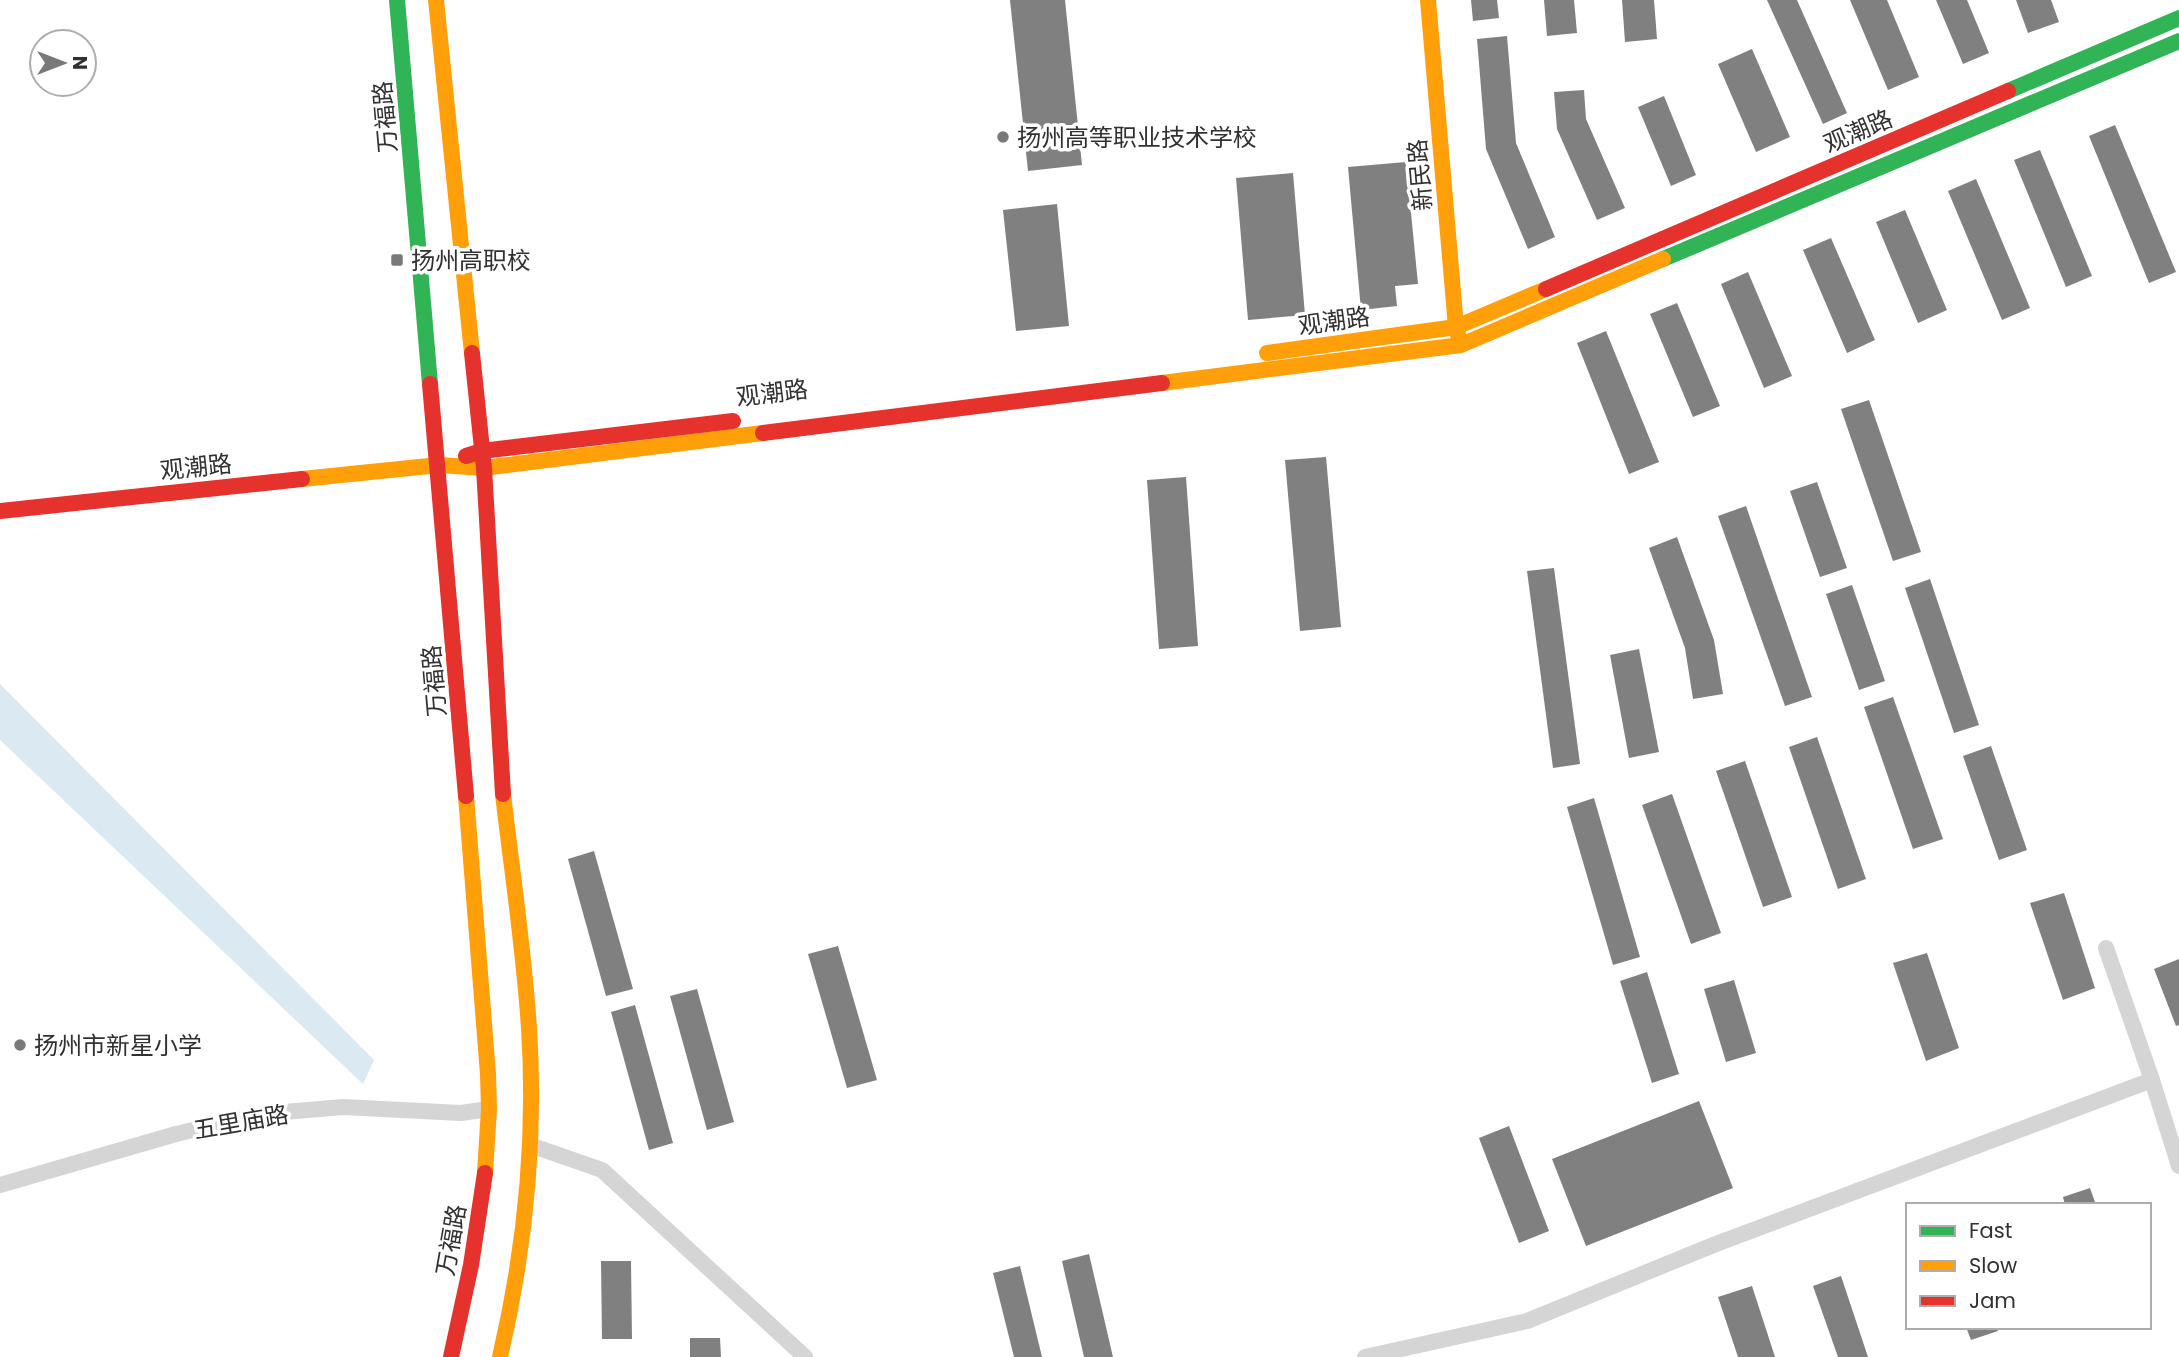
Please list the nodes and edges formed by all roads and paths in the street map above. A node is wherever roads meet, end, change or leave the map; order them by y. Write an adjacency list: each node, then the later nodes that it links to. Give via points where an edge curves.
1 (397, 0): 9 (street, 万福路)
2 (436, 0): 8 (street)
3 (1428, 0): 6 (street, 新民路)
4 (2178, 22): 6 (street, 观潮路)
5 (2179, 41): 7 (street, 观潮路)
6 (1457, 327): 7 (street, 新民路); 8 (street, 观潮路, via 1110,375)
7 (1461, 345): 10 (street, 观潮路)
8 (482, 451): 9 (street, 观潮路); 10 (street)
9 (439, 465): 10 (street, 观潮路); 11 (street, 观潮路); 14 (street, 万福路)
10 (484, 468): 15 (street, via 503,791 529,1028)
11 (0, 511)
12 (2106, 948): 13 (street)
13 (2152, 1080): 16 (street); 21 (street, via 1716,1244 1527,1321)
14 (489, 1109): 17 (street, 五里庙路, via 461,1113 343,1107 261,1114); 18 (street, 万福路, via 485,1182)
15 (530, 1144): 19 (street, via 515,1292); 20 (street, via 602,1170)
16 (2179, 1166)
17 (0, 1185)
18 (452, 1357)
19 (500, 1357)
20 (805, 1357)
21 (1365, 1357)

